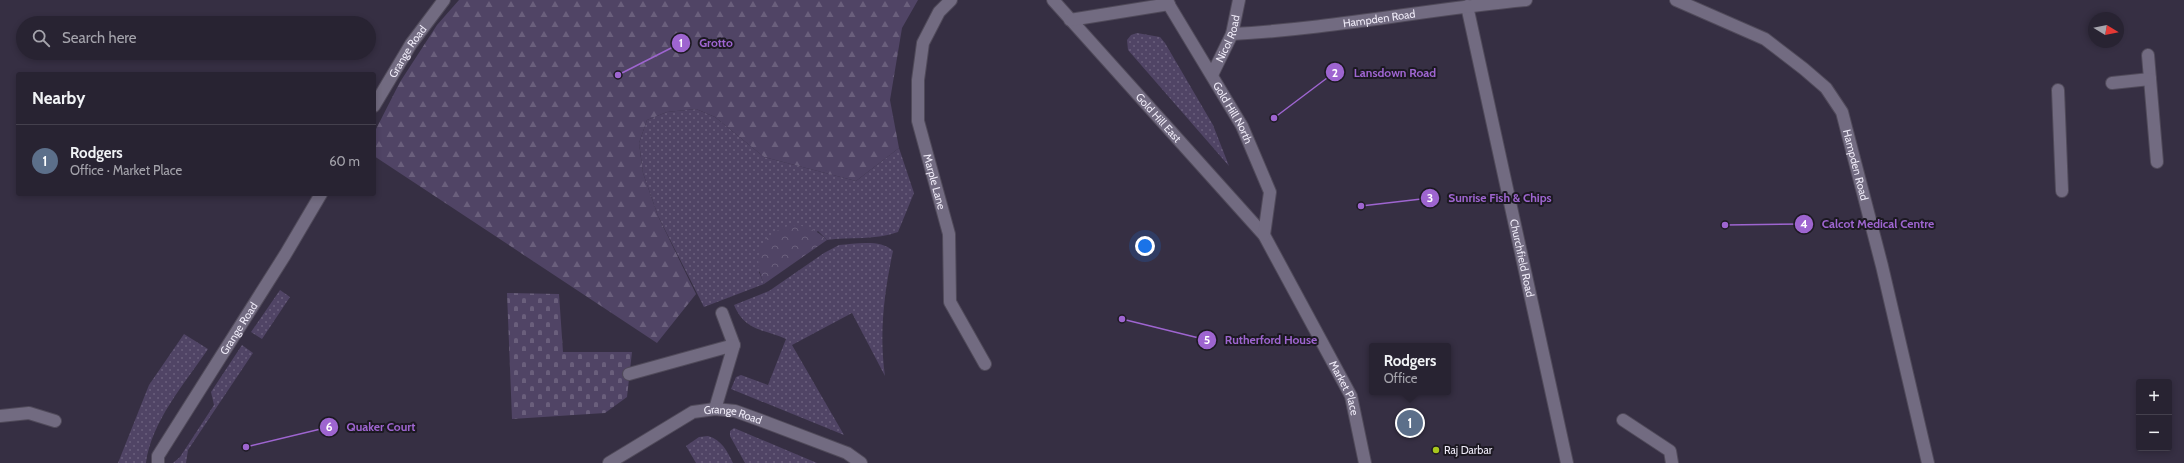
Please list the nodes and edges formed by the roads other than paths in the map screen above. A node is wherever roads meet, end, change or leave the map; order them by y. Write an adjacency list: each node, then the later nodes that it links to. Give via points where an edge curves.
1 (444, 0): 16 (street, Grange Road, via 411,44)
2 (951, 0): 23 (street, Marple Lane, via 939,12 924,43 918,80 918,121 949,234 950,302)
3 (1053, 0): 9 (street, Gold Hill East)
4 (1239, 0): 10 (street, Nicol Road)
5 (1526, 0): 8 (street, Hampden Road)
6 (1676, 0): 35 (street, Hampden Road, via 1765,39 1826,88 1842,112 1882,266)
7 (1167, 2): 9 (street); 12 (street, Gold Hill North)
8 (1467, 6): 10 (street, Hampden Road, via 1288,32); 33 (street, Churchfield Road)
9 (1070, 20): 20 (street, Gold Hill East)
10 (1232, 34): 12 (street, Nicol Road)
11 (2148, 55): 13 (street)
12 (1212, 75): 20 (street, Gold Hill North, via 1242,126 1270,192)
13 (2150, 79): 14 (street); 17 (street)
14 (2112, 83)
15 (2058, 90): 18 (street)
16 (376, 103)
17 (2157, 162)
18 (2062, 191)
19 (320, 196): 29 (street, Grange Road, via 158,456)
20 (1264, 234): 32 (street, Market Place, via 1351,396)
21 (722, 313): 22 (street)
22 (734, 344): 24 (street); 25 (street)
23 (984, 364)
24 (629, 374)
25 (715, 409): 30 (street, Grange Road, via 693,412); 31 (street, Grange Road, via 735,411 760,420 847,453)
26 (0, 416): 28 (street, via 28,414)
27 (1623, 420): 34 (street, via 1670,451)
28 (55, 421)
29 (158, 463)
30 (610, 463)
31 (861, 463)
32 (1365, 463)
33 (1567, 463)
34 (1672, 463)
35 (1928, 463)

